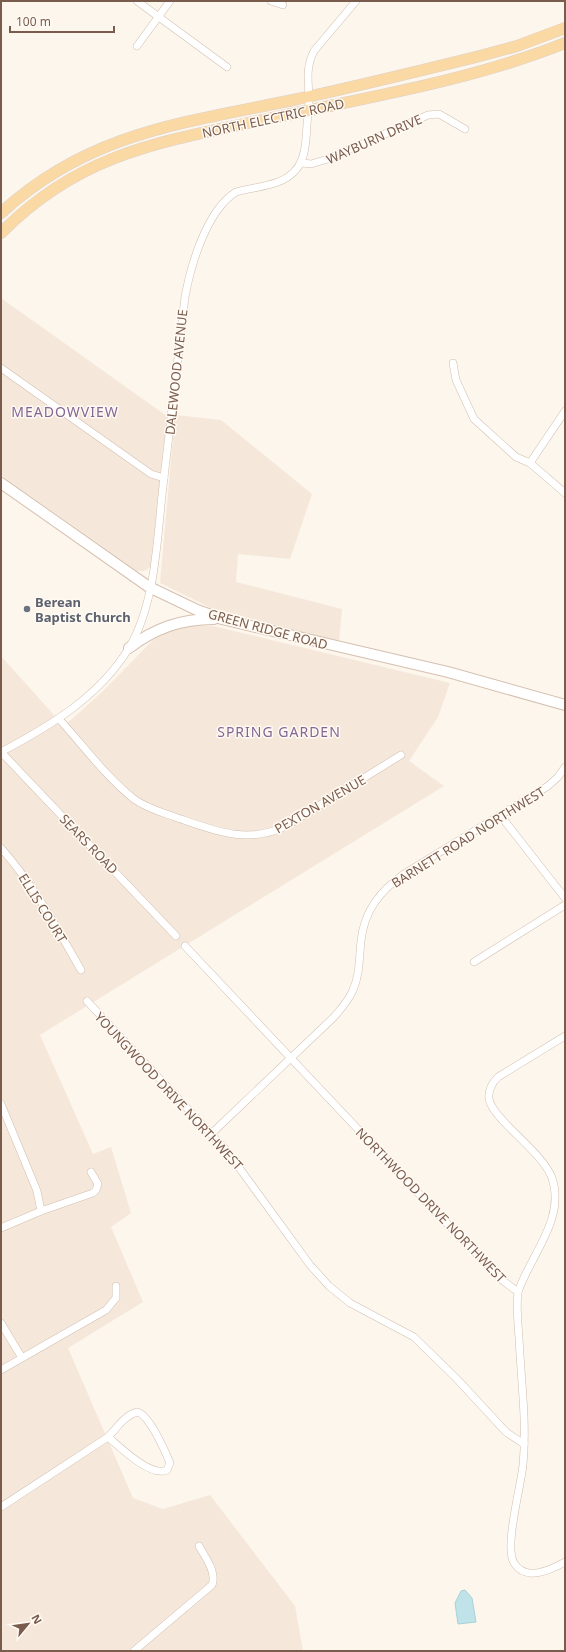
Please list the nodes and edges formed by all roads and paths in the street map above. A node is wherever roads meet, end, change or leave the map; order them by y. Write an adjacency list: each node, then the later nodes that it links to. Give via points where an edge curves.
1 (137, 1): 6 (street)
2 (170, 1): 6 (street)
3 (271, 1): 5 (street)
4 (356, 1): 11 (street, via 310,58 307,72)
5 (283, 5)
6 (158, 17): 9 (street); 10 (street)
7 (565, 28): 11 (main road, NORTH ELECTRIC ROAD, via 503,49)
8 (565, 43): 12 (main road, NORTH ELECTRIC ROAD, via 475,73)
9 (137, 46)
10 (227, 67)
11 (309, 96): 12 (street); 15 (main road, NORTH ELECTRIC ROAD, via 188,122 112,143 51,174)
12 (308, 110): 14 (street, via 306,148); 16 (main road, NORTH ELECTRIC ROAD, via 150,145 111,158 87,169 48,193)
13 (465, 129): 14 (street, WAYBURN DRIVE, via 439,114 428,115 328,159 311,164)
14 (302, 163): 21 (street, DALEWOOD AVENUE, via 292,175 279,182 236,192 230,196 215,214 203,238 192,264 185,297)
15 (1, 213)
16 (1, 233)
17 (453, 363): 20 (street, via 456,380 474,419 516,457)
18 (1, 368): 21 (street, via 151,474)
19 (565, 411): 20 (street)
20 (530, 463): 23 (street)
21 (164, 478): 24 (street, DALEWOOD AVENUE)
22 (1, 483): 24 (street, GREEN RIDGE ROAD)
23 (565, 493)
24 (150, 587): 25 (street, GREEN RIDGE ROAD); 26 (street, DALEWOOD AVENUE, via 144,613)
25 (222, 619): 26 (street, via 170,624); 27 (street, GREEN RIDGE ROAD, via 448,672)
26 (129, 648): 28 (street, DALEWOOD AVENUE, via 110,674)
27 (565, 705)
28 (59, 719): 29 (street, DALEWOOD AVENUE); 30 (street, PEXTON AVENUE, via 134,799 220,833 236,835 274,832)
29 (1, 752): 38 (street, SEARS ROAD)
30 (401, 755)
31 (565, 767): 32 (street, BARNETT ROAD NORTHWEST)
32 (558, 777): 33 (street); 34 (street, BARNETT ROAD NORTHWEST, via 548,786)
33 (565, 782)
34 (500, 815): 36 (street); 44 (street, BARNETT ROAD NORTHWEST, via 404,874 381,893 372,905 363,927 357,976 351,994 334,1017)
35 (1, 848): 41 (street, ELLIS COURT, via 42,900)
36 (565, 898)
37 (565, 905): 40 (street)
38 (176, 936)
39 (185, 946): 44 (street, NORTHWOOD DRIVE NORTHWEST)
40 (474, 962)
41 (81, 970)
42 (86, 1001): 46 (street, YOUNGWOOD DRIVE NORTHWEST)
43 (565, 1036): 51 (street, via 498,1077 490,1087 491,1104 540,1158 555,1188 554,1215)
44 (291, 1058): 46 (street, BARNETT ROAD NORTHWEST); 51 (street, NORTHWOOD DRIVE NORTHWEST, via 502,1280)
45 (1, 1104): 48 (street)
46 (211, 1134): 56 (street, YOUNGWOOD DRIVE NORTHWEST, via 243,1171 310,1265 329,1286 350,1303 414,1337 506,1432)
47 (90, 1172): 48 (street, via 98,1184 93,1193)
48 (42, 1211): 49 (street)
49 (1, 1228)
50 (116, 1286): 53 (street, via 116,1298 106,1310)
51 (518, 1292): 56 (street, NORTHWOOD DRIVE NORTHWEST)
52 (1, 1323): 53 (street)
53 (22, 1358): 54 (street)
54 (1, 1370)
55 (108, 1437): 55 (street, via 132,1413 141,1413 166,1454 169,1467 161,1471 143,1465); 57 (street)
56 (524, 1444): 59 (street, NORTHWOOD DRIVE NORTHWEST, via 522,1480 512,1530 510,1556 518,1568 527,1573 543,1572)
57 (1, 1507)
58 (199, 1546): 60 (street, via 213,1573 212,1585)
59 (565, 1562)
60 (134, 1651)

